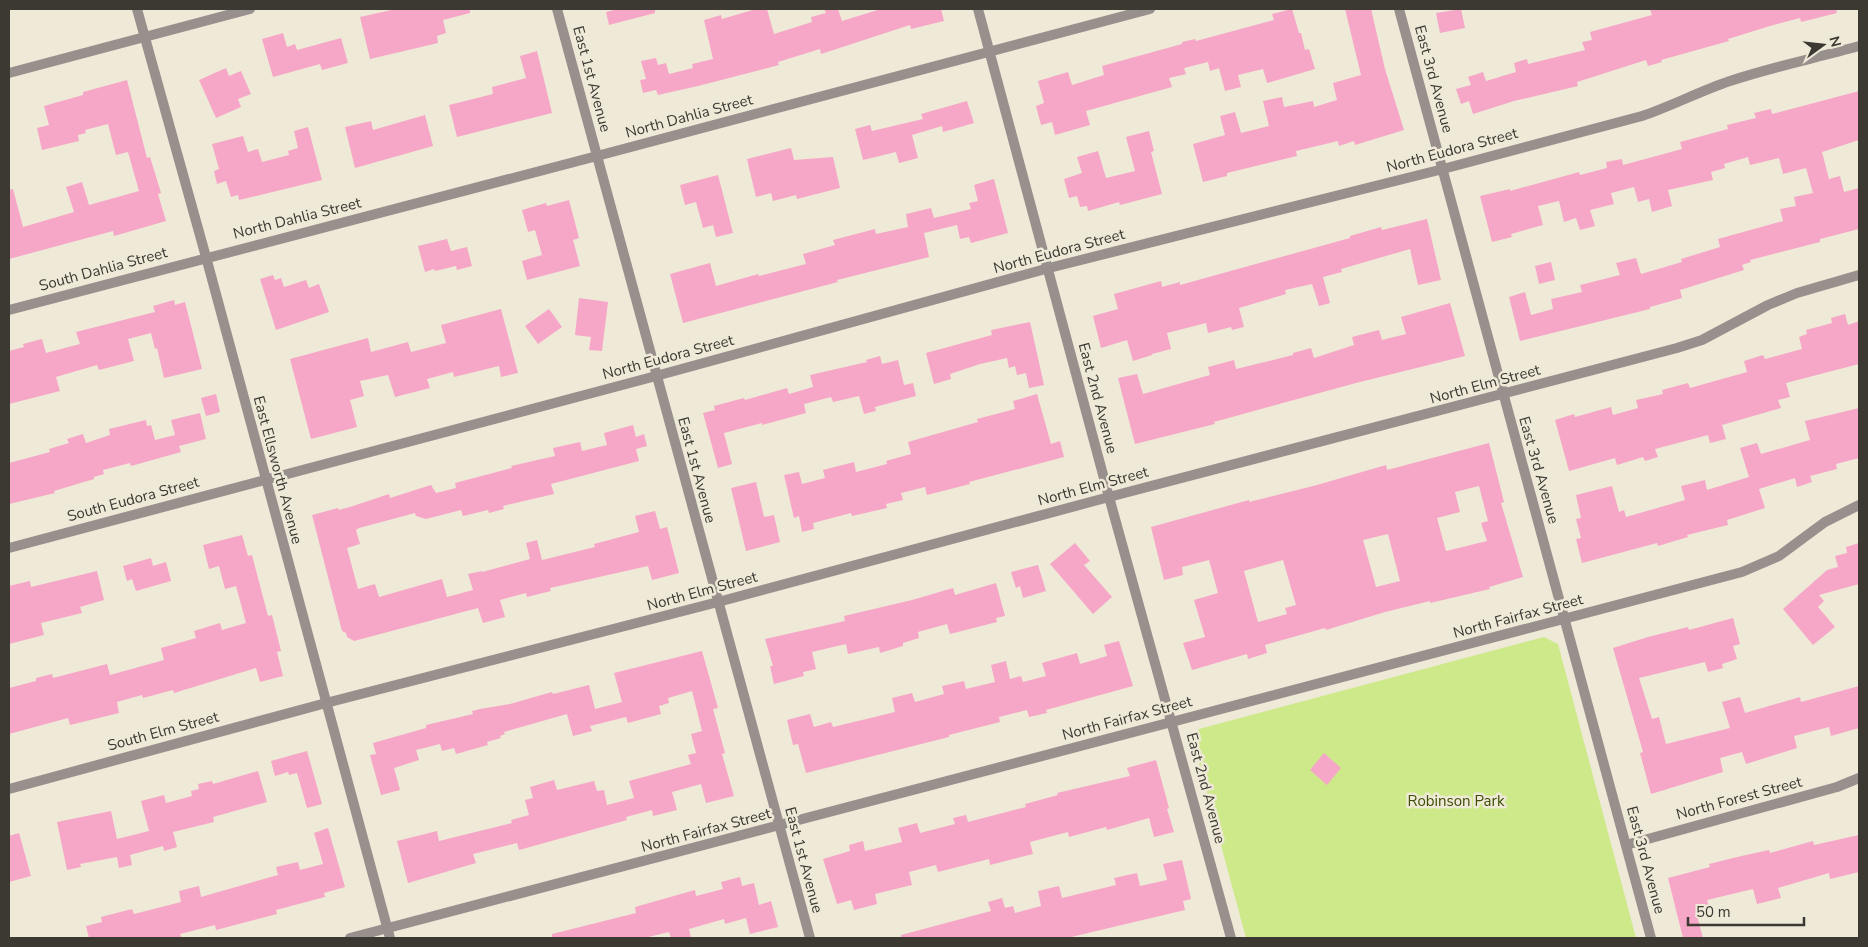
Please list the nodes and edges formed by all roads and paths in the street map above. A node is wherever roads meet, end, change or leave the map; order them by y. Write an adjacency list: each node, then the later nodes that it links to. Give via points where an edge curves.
1 (137, 9): 7 (street, East Ellsworth Avenue)
2 (250, 9): 7 (street)
3 (557, 9): 11 (street, East 1st Avenue)
4 (978, 9): 9 (street, East 2nd Avenue)
5 (1150, 9): 9 (street, North Dahlia Street)
6 (1399, 9): 12 (street, East 3rd Avenue)
7 (144, 36): 10 (street); 13 (street, East Ellsworth Avenue)
8 (1859, 46): 12 (street, North Eudora Street, via 1732,81 1642,116)
9 (990, 51): 11 (street, North Dahlia Street); 14 (street, East 2nd Avenue)
10 (9, 73)
11 (597, 156): 13 (street, North Dahlia Street); 17 (street, East 1st Avenue)
12 (1443, 169): 14 (street, North Eudora Street); 18 (street, East 3rd Avenue)
13 (206, 257): 16 (street, South Dahlia Street); 19 (street, East Ellsworth Avenue)
14 (1049, 268): 17 (street, North Eudora Street); 20 (street, East 2nd Avenue)
15 (1859, 275): 18 (street, North Elm Street, via 1768,305 1702,340)
16 (9, 310)
17 (656, 376): 19 (street, North Eudora Street); 23 (street, East 1st Avenue)
18 (1503, 394): 20 (street, North Elm Street); 24 (street, East 3rd Avenue)
19 (265, 480): 22 (street, South Eudora Street); 25 (street, East Ellsworth Avenue)
20 (1109, 497): 23 (street, North Elm Street); 26 (street, East 2nd Avenue)
21 (1859, 504): 24 (street, North Fairfax Street, via 1825,522 1769,562)
22 (9, 548)
23 (718, 602): 25 (street, North Elm Street); 29 (street, East 1st Avenue)
24 (1565, 619): 26 (street, North Fairfax Street); 30 (street, East 3rd Avenue)
25 (326, 703): 28 (street, South Elm Street); 31 (street, East Ellsworth Avenue)
26 (1172, 722): 29 (street, North Fairfax Street); 34 (street, East 2nd Avenue)
27 (1859, 778): 30 (street, North Forest Street, via 1837,787)
28 (9, 788)
29 (779, 826): 31 (street, North Fairfax Street); 33 (street, East 1st Avenue)
30 (1626, 845): 35 (street, East 3rd Avenue)
31 (388, 933): 32 (street, North Fairfax Street)
32 (350, 938)
33 (810, 938)
34 (1231, 938)
35 (1651, 938)

